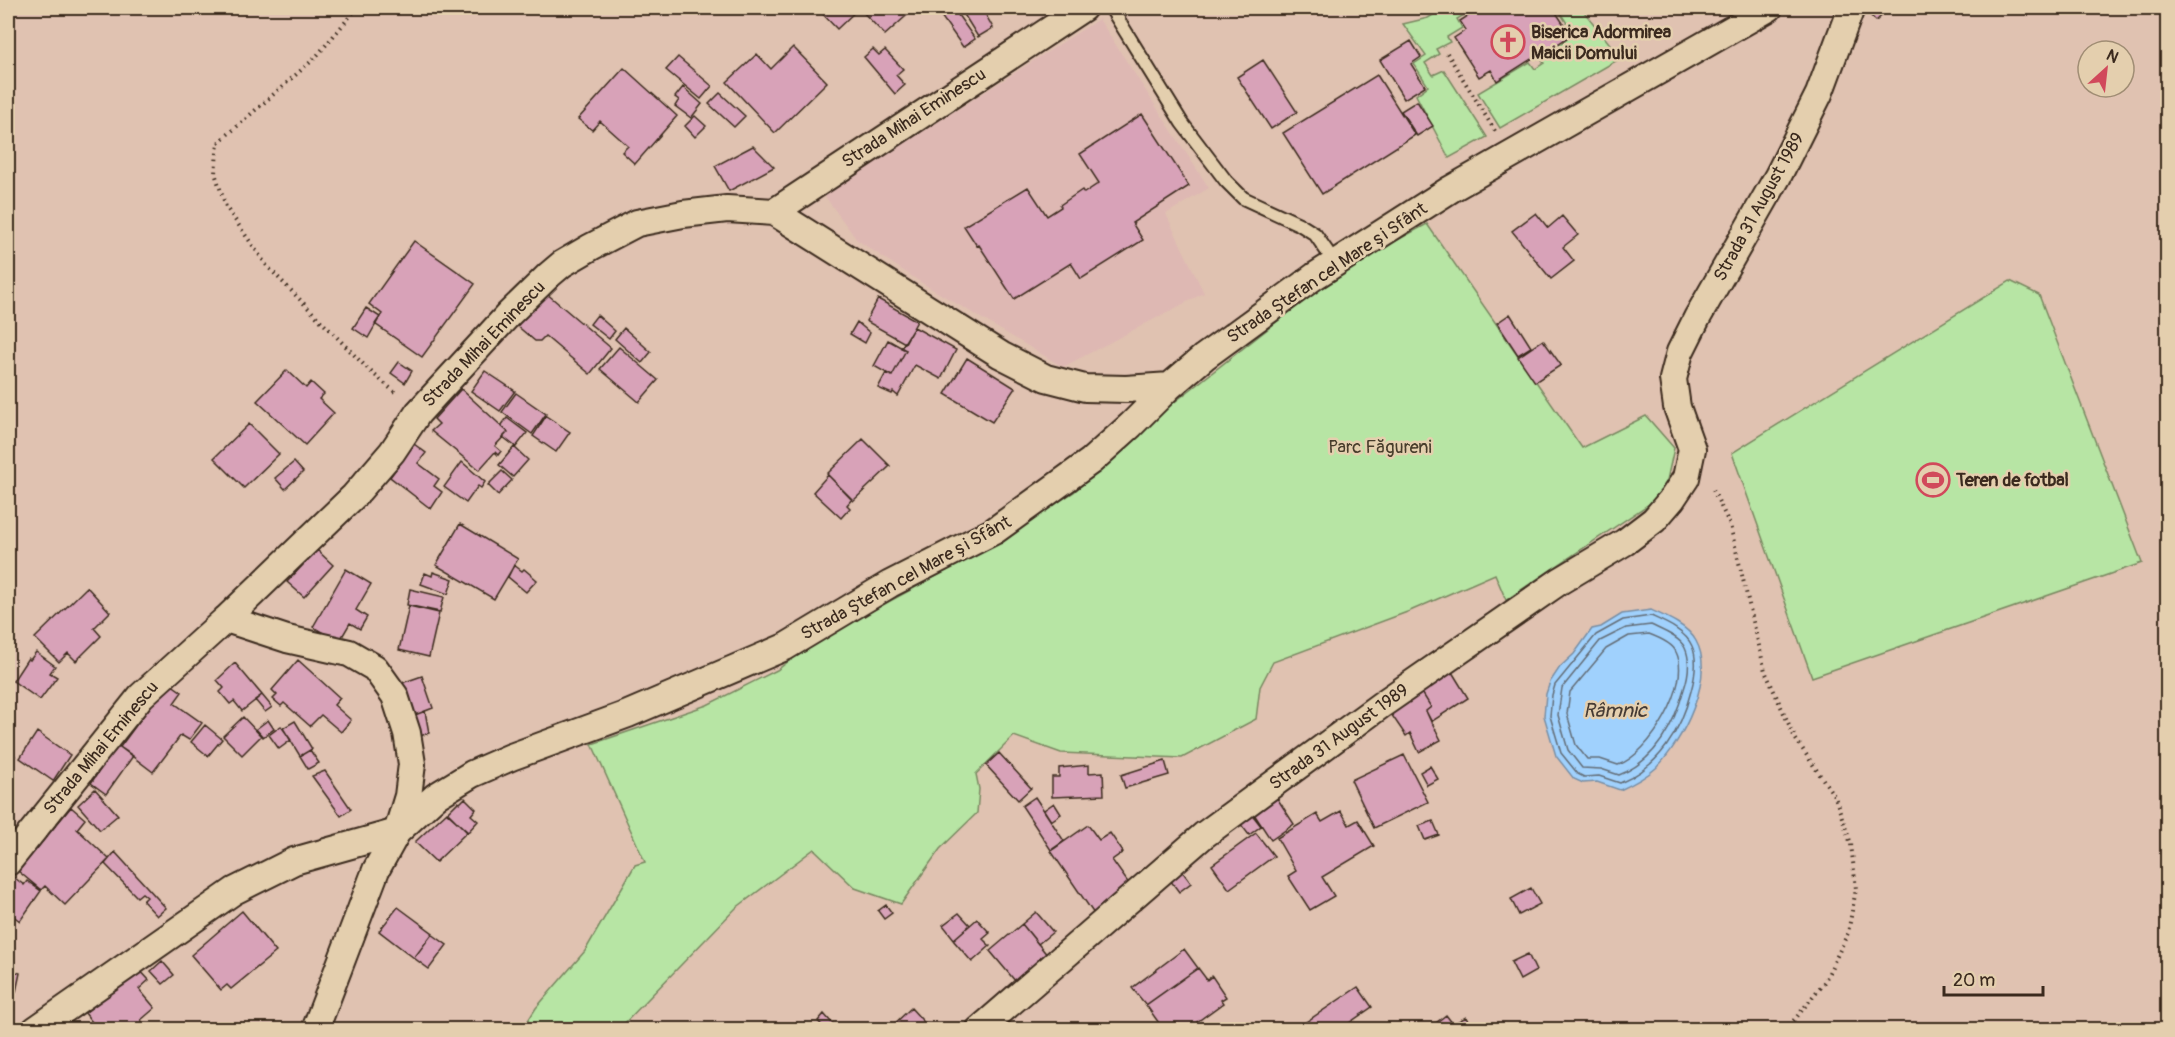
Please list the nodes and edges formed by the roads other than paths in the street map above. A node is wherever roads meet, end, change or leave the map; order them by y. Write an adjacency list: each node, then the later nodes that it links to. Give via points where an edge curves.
1 (1083, 8): 5 (street, Strada Mihai Eminescu)
2 (1111, 8): 6 (lane, via 1182,123 1226,181 1243,198 1315,234)
3 (1769, 8): 6 (street, Strada Ștefan cel Mare și Sfânt, via 1451,189)
4 (1851, 8): 13 (street, Strada 31 August 1989, via 1819,94 1680,352 1673,379 1677,407 1692,450 1686,478 1672,499 1654,520 1624,542 1560,581 1381,705 1204,835)
5 (774, 212): 7 (street, via 1001,355 1046,378 1085,388); 8 (street, Strada Mihai Eminescu, via 727,209 637,224 562,264 509,314 418,412 392,452 354,496)
6 (1335, 263): 7 (street, Strada Ștefan cel Mare și Sfânt, via 1263,312)
7 (1170, 386): 9 (street, Strada Ștefan cel Mare și Sfânt, via 1091,460 994,531 890,584 785,646 628,714 472,774 436,796)
8 (226, 619): 9 (street, via 286,639 349,653 375,668 395,696 408,733 412,764); 10 (street, Strada Mihai Eminescu, via 141,696)
9 (397, 832): 11 (street, via 294,861 234,891); 12 (street, Strada Ștefan cel Mare și Sfânt, via 376,870)
10 (8, 862)
11 (35, 1029)
12 (315, 1029)
13 (979, 1029)

